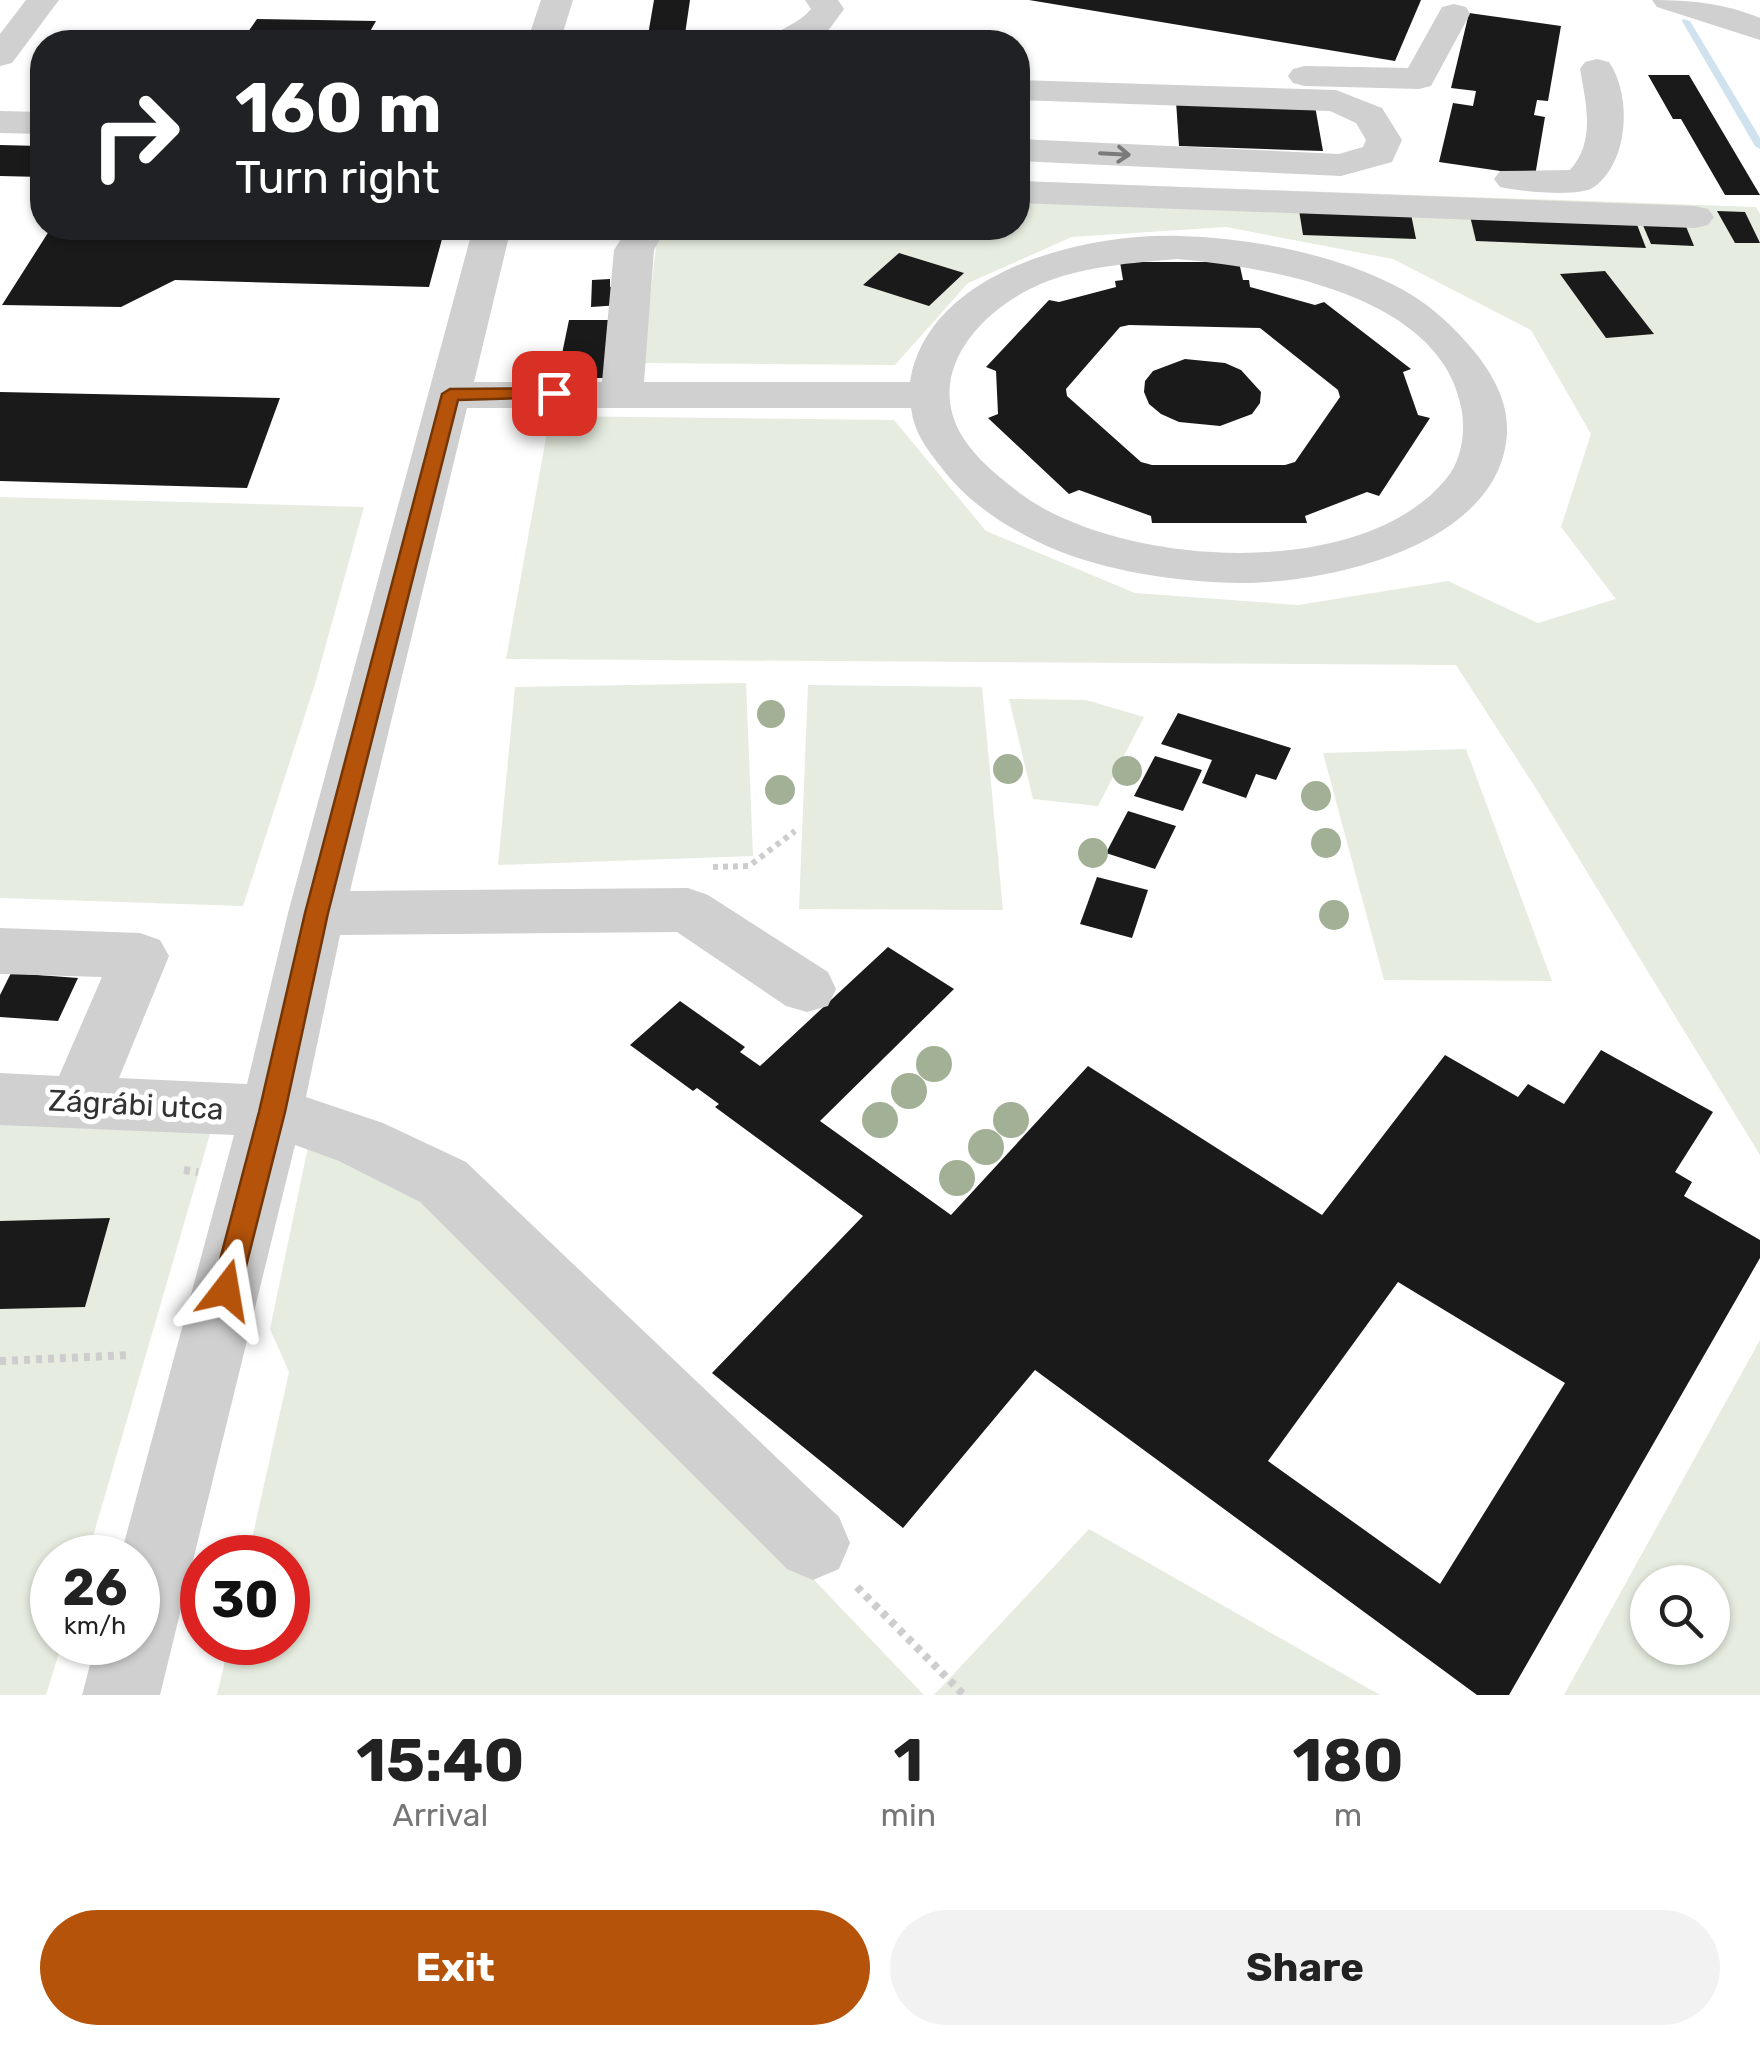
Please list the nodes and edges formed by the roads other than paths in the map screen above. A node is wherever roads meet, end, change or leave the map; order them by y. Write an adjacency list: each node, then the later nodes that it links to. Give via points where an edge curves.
1 (42, 0): 11 (street)
2 (557, 0): 8 (street)
3 (822, 0): 9 (street, via 828,9)
4 (1668, 0): 10 (street)
5 (1697, 0): 6 (street)
6 (1760, 10)
7 (1454, 14): 12 (street, via 1419,80)
8 (548, 30)
9 (812, 30)
10 (1760, 30)
11 (0, 56)
12 (1030, 66)
13 (1597, 70): 18 (street, via 1608,120 1600,161 1580,181)
14 (1030, 90): 18 (street, via 1336,101 1368,116 1384,140 1378,154)
15 (0, 122): 16 (street)
16 (30, 123)
17 (1030, 151): 18 (street, one-way to 18)
18 (1341, 164)
19 (1030, 192): 20 (street)
20 (1171, 198): 21 (street); 24 (street)
21 (1694, 217)
22 (489, 240): 25 (street)
23 (639, 240): 26 (street)
24 (1176, 247): 27 (street, via 1051,265 1000,288 960,318 936,354); 27 (street, via 1306,265 1366,287 1416,316 1456,352 1480,392 1486,434 1473,474 1440,512 1388,542 1337,556 1243,568 1164,563 1088,544 1022,515 973,478 941,437)
25 (450, 394): 26 (street); 28 (street)
26 (622, 394): 27 (street)
27 (929, 395)
28 (316, 913): 30 (street, via 688,910); 33 (street)
29 (0, 951): 32 (street, via 140,956)
30 (806, 989)
31 (0, 1099): 32 (street, Zágrábi utca)
32 (78, 1102): 33 (street, Zágrábi utca)
33 (272, 1112): 34 (street, Zágrábi utca, via 360,1142 443,1182); 35 (street)
34 (814, 1543)
35 (160, 1545)
36 (128, 1665): 37 (street)
37 (121, 1695)

